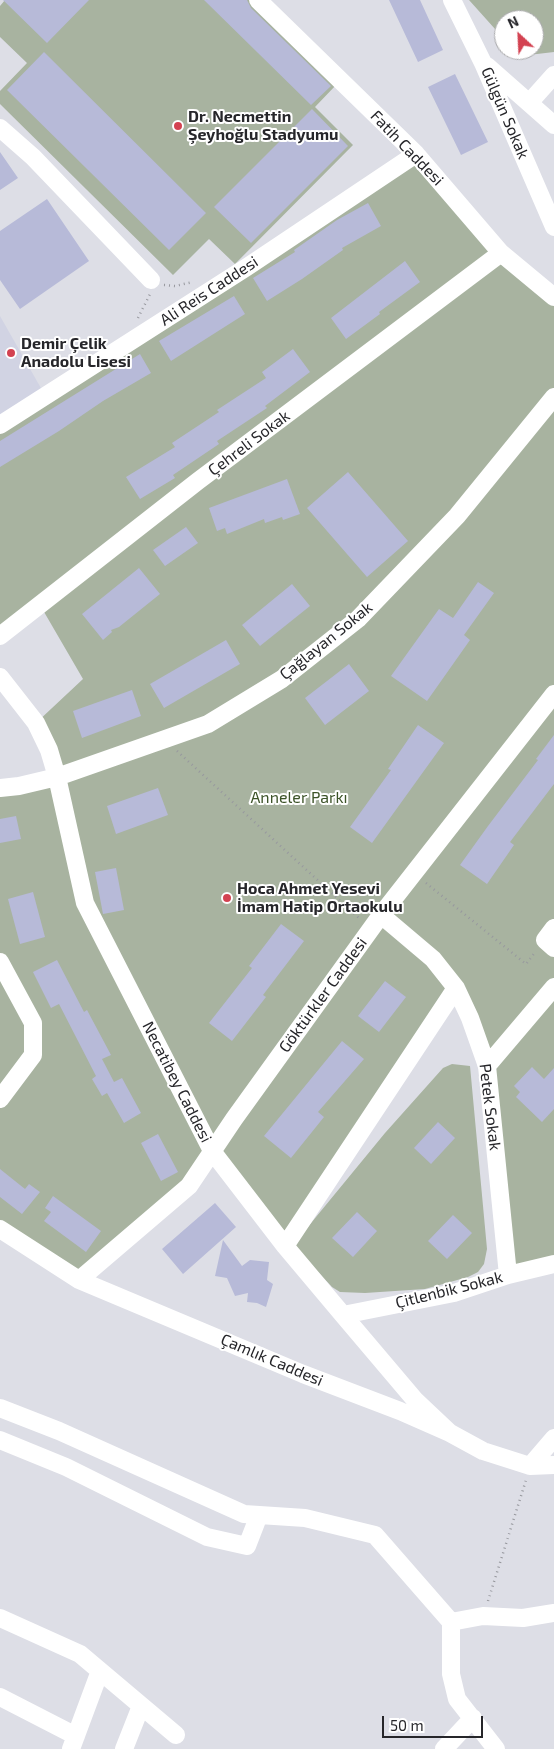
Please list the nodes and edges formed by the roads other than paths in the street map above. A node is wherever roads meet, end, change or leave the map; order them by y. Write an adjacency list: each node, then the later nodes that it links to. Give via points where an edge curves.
1 (258, 0): 8 (street, Fatih Caddesi)
2 (452, 0): 3 (street, Gülgün Sokak)
3 (483, 63): 5 (street); 9 (street, Gülgün Sokak)
4 (554, 75): 5 (street)
5 (529, 102): 6 (street)
6 (554, 125)
7 (0, 128): 11 (street, via 33,157)
8 (416, 154): 10 (street, Fatih Caddesi); 14 (street, Ali Reis Caddesi)
9 (554, 227)
10 (501, 253): 12 (street, Fatih Caddesi); 15 (street, Çehreli Sokak)
11 (151, 280)
12 (554, 297)
13 (554, 397): 18 (street, Çağlayan Sokak, via 457,516 358,619 282,679 208,724)
14 (0, 425)
15 (0, 636)
16 (0, 677): 18 (street, Necatibey Caddesi, via 36,723)
17 (554, 694): 20 (street, Göktürkler Caddesi)
18 (57, 777): 19 (street, Çağlayan Sokak); 26 (street, Necatibey Caddesi, via 85,903)
19 (0, 788)
20 (376, 922): 23 (street, Petek Sokak, via 433,959); 26 (street, Göktürkler Caddesi)
21 (0, 962): 25 (street, via 33,1023 33,1055)
22 (554, 987): 24 (street)
23 (456, 988): 24 (street, Petek Sokak); 28 (street)
24 (487, 1066): 30 (street, Petek Sokak)
25 (0, 1099)
26 (212, 1151): 28 (street, Necatibey Caddesi); 31 (street, Göktürkler Caddesi, via 189,1186)
27 (0, 1229): 31 (street, Çamlık Caddesi)
28 (285, 1246): 32 (street, Necatibey Caddesi)
29 (554, 1264): 30 (street, Çitlenbik Sokak)
30 (508, 1276): 32 (street, Çitlenbik Sokak, via 454,1292)
31 (79, 1280): 34 (street, Çamlık Caddesi)
32 (342, 1315): 34 (street, Necatibey Caddesi, via 414,1400)
33 (0, 1408): 39 (street, via 244,1514)
34 (450, 1433): 37 (street, Çamlık Caddesi, via 483,1451)
35 (554, 1438): 37 (street)
36 (0, 1440): 39 (street, via 66,1467 207,1537 247,1546)
37 (530, 1466): 38 (street, Çamlık Caddesi)
38 (554, 1466)
39 (258, 1515): 42 (street, via 305,1518 375,1535)
40 (554, 1613): 42 (street, via 522,1618 482,1616)
41 (0, 1618): 43 (street, via 80,1654)
42 (451, 1622): 46 (street, via 451,1674 457,1699)
43 (100, 1672): 45 (street); 48 (street)
44 (0, 1697): 48 (street)
45 (141, 1706): 47 (street); 49 (street)
46 (473, 1718): 50 (street); 51 (street)
47 (176, 1735)
48 (74, 1743)
49 (124, 1749)
50 (444, 1749)
51 (496, 1749)

